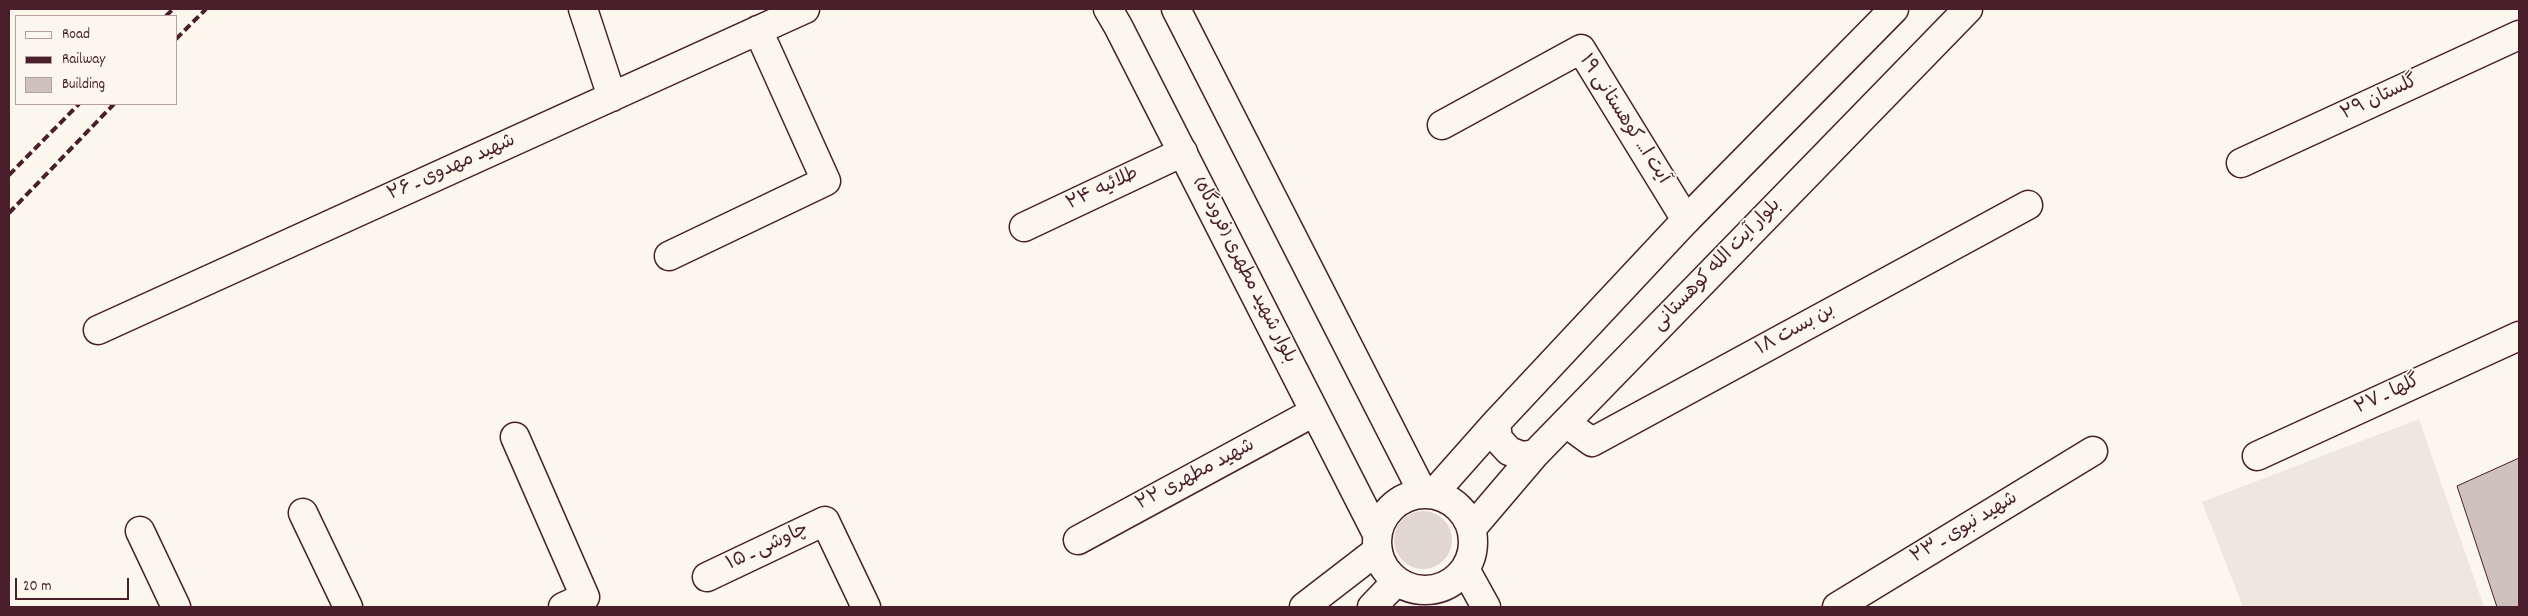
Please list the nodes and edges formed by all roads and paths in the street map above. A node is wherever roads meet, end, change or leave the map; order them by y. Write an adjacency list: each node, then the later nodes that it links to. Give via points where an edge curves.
1 (582, 9): 9 (street)
2 (805, 9): 7 (street, شهید مهدوی ـ ۲۶)
3 (1108, 9): 11 (street, بلوار شهید مطهری (فرودگاه))
4 (1176, 9): 26 (street)
5 (1894, 9): 14 (street)
6 (1968, 9): 21 (street, بلوار آیت الله کوهستانی)
7 (758, 30): 9 (street, شهید مهدوی ـ ۲۶); 16 (street, via 826,181)
8 (2519, 35): 12 (street, گلستان ۲۹)
9 (612, 97): 17 (street, شهید مهدوی ـ ۲۶)
10 (1442, 126): 14 (street, آیت ا... کوهستانی ۱۹, via 1581,49)
11 (1183, 152): 15 (street, طلائیه ۲۴); 19 (street, بلوار شهید مطهری (فرودگاه))
12 (2240, 163)
13 (2028, 205): 21 (street, بن بست ۱۸, via 1592,442)
14 (1686, 220): 20 (street)
15 (1024, 228)
16 (669, 256)
17 (98, 330)
18 (2519, 336): 25 (street, گلها ـ ۲۷)
19 (1314, 412): 30 (street, شهید مطهری ۲۲); 31 (street, بلوار شهید مطهری (فرودگاه))
20 (1496, 423): 24 (street, via 1498,439 1509,451 1522,456); 26 (street)
21 (1566, 423): 24 (street, بلوار آیت الله کوهستانی)
22 (515, 437): 35 (street)
23 (2093, 451): 42 (street, شهید نبوی ـ ۲۳)
24 (1535, 454): 28 (street, بلوار آیت الله کوهستانی)
25 (2257, 456)
26 (1428, 494): 28 (street, via 1458,505); 31 (street, via 1407,497 1393,506 1383,518)
27 (303, 513): 37 (street)
28 (1472, 528): 32 (street, via 1472,557)
29 (140, 531): 36 (street)
30 (1078, 540)
31 (1377, 542): 34 (street, via 1381,562); 39 (street)
32 (1465, 570): 34 (street, via 1444,587); 41 (street)
33 (707, 577): 38 (street, چاوشی ـ ۱۵, via 825,521)
34 (1413, 593): 40 (street)
35 (574, 602)
36 (176, 607)
37 (348, 607)
38 (866, 607)
39 (1304, 607)
40 (1372, 607)
41 (1486, 607)
42 (1837, 607)

